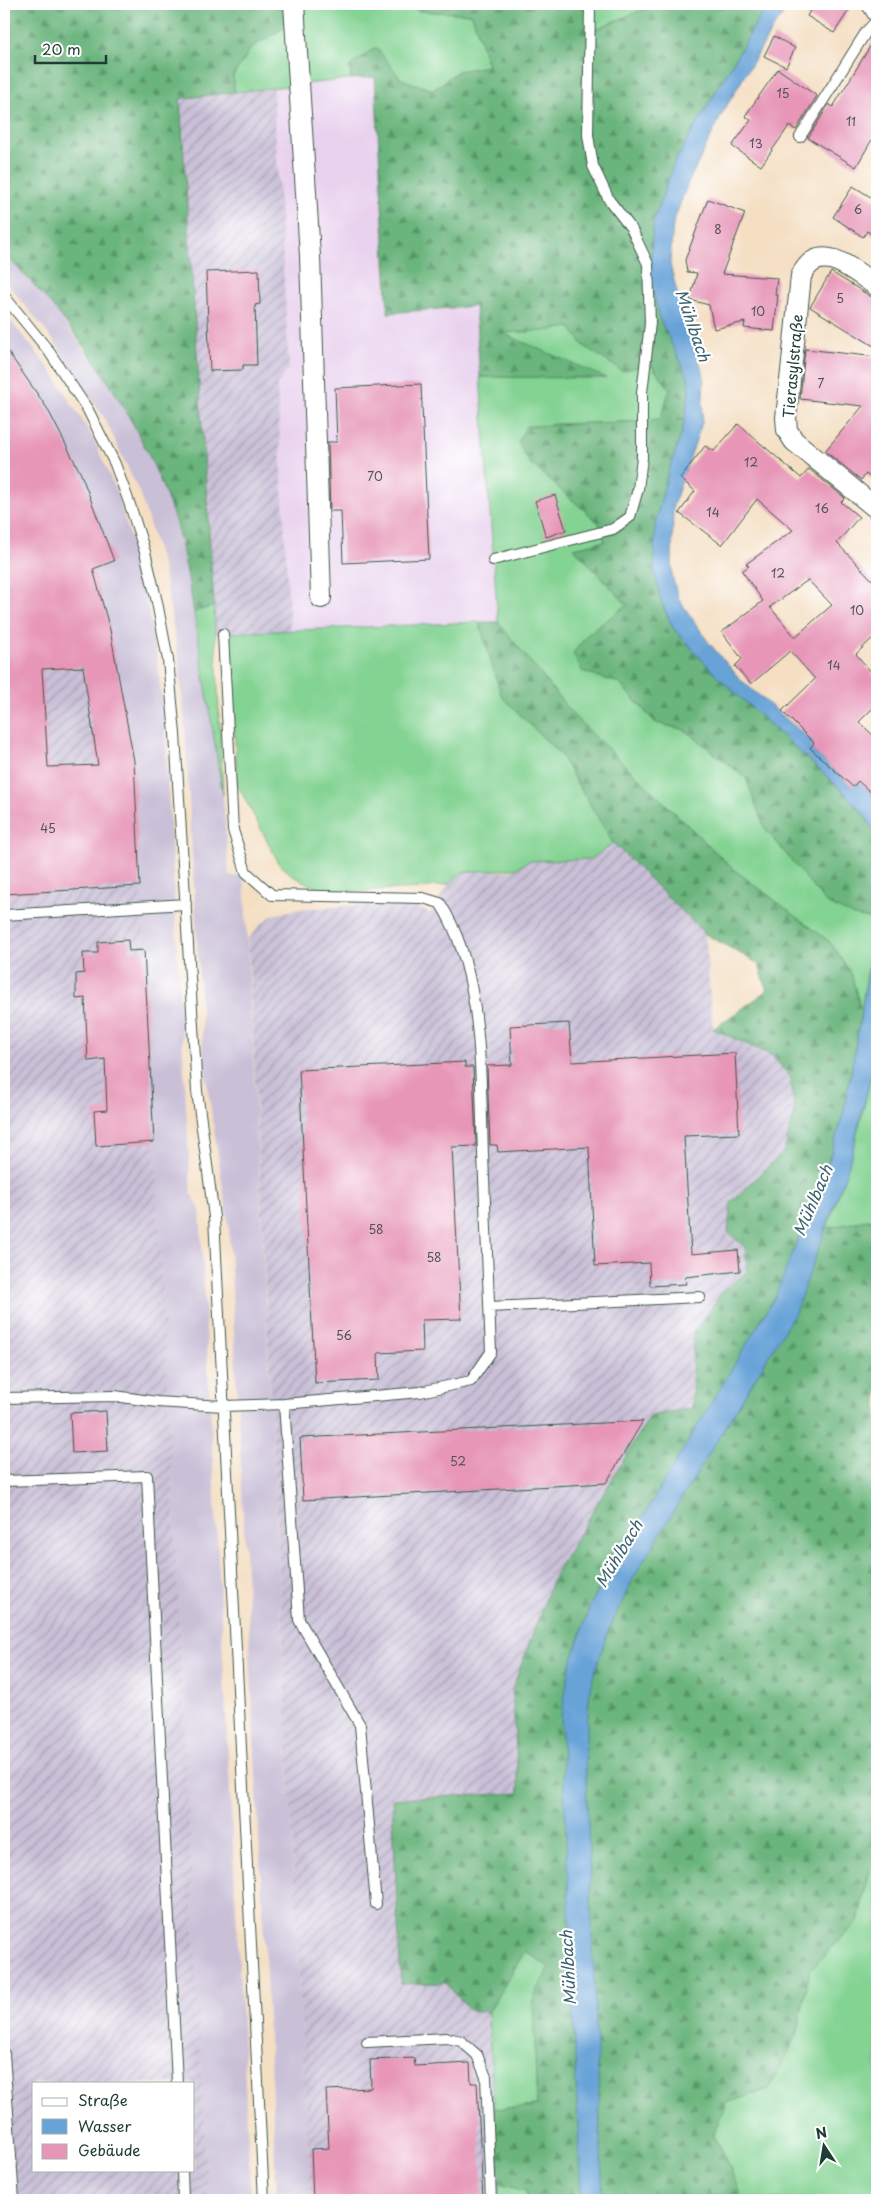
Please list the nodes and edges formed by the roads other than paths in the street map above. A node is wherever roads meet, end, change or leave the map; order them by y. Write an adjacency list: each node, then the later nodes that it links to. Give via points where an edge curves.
1 (294, 4): 11 (street, via 310,256)
2 (590, 4): 10 (lane, via 588,136 593,166 609,200 631,228 648,264 650,323 642,393 642,458 638,489 630,516 613,529)
3 (872, 4): 4 (street)
4 (877, 12)
5 (877, 20): 6 (lane, via 866,32)
6 (800, 137)
7 (877, 286): 9 (street, Tierasylstraße, via 835,259 820,257 807,264 801,276 786,418 787,430 794,440)
8 (4, 296): 13 (lane, via 48,350 88,410 115,464 145,552 168,660)
9 (877, 509)
10 (494, 560)
11 (321, 598)
12 (223, 634): 16 (lane, via 233,830 246,872 272,895 423,898 440,902 449,917 467,965 479,1047)
13 (186, 904): 14 (lane); 19 (lane, via 197,1091 214,1217)
14 (4, 915)
15 (700, 1297): 16 (lane)
16 (489, 1306): 18 (lane, via 490,1352 471,1381 420,1392)
17 (4, 1398): 19 (lane, via 114,1396)
18 (284, 1404): 19 (lane); 21 (lane, via 299,1620 360,1725)
19 (223, 1406): 28 (lane)
20 (4, 1481): 24 (lane, via 147,1476)
21 (376, 1904)
22 (367, 2042): 29 (lane, via 447,2038 461,2041 477,2055 486,2077)
23 (4, 2054): 26 (lane)
24 (177, 2082)
25 (182, 2172): 27 (lane)
26 (14, 2200)
27 (183, 2200)
28 (264, 2200)
29 (491, 2200)

